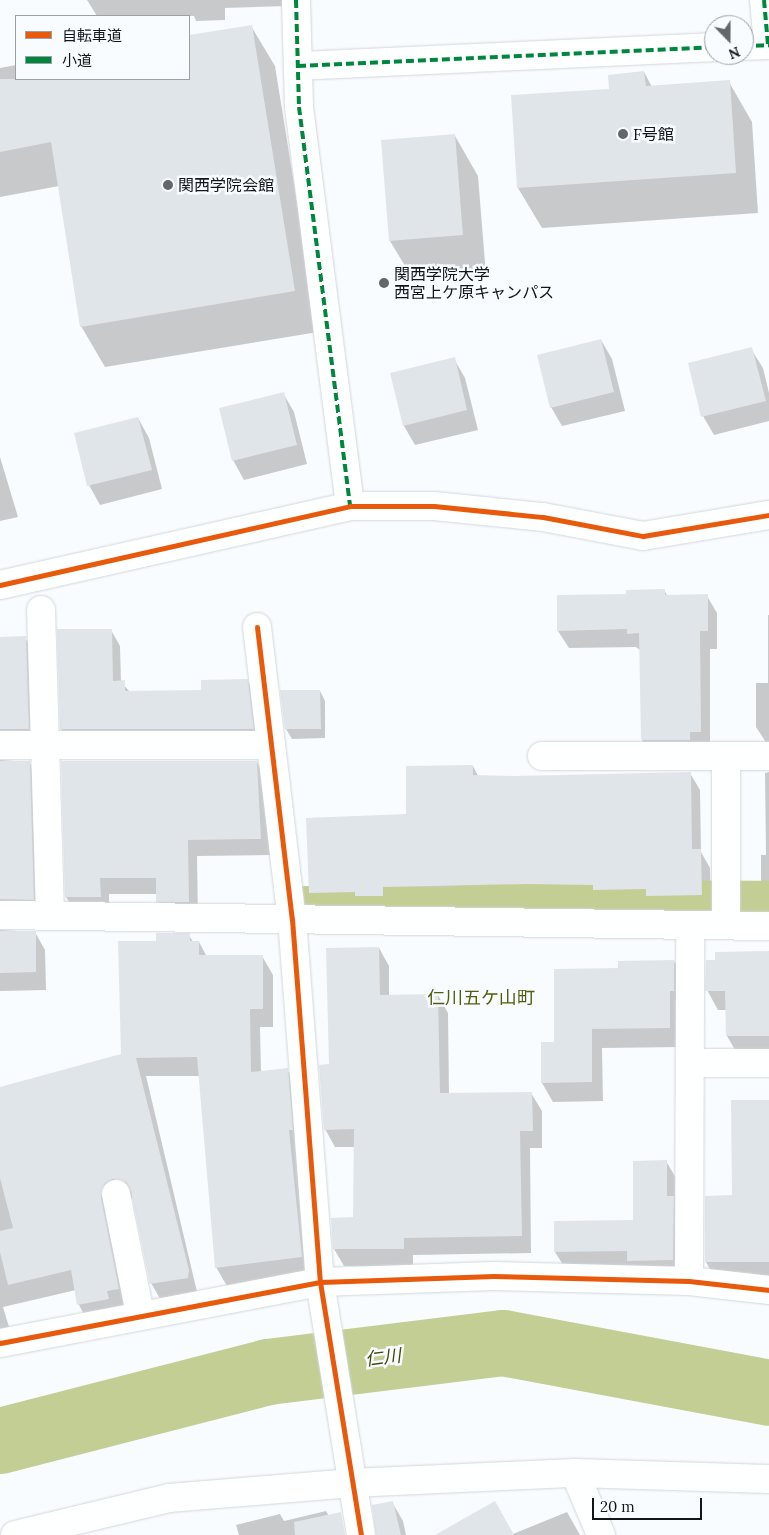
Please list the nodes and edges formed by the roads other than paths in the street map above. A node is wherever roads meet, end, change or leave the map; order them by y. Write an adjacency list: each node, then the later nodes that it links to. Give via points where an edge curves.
1 (296, 0): 5 (street)
2 (764, 0): 4 (street)
3 (704, 46): 5 (street)
4 (760, 46)
5 (298, 66): 6 (street, via 300,107)
6 (350, 506): 7 (street, via 434,506 543,517 642,536); 8 (street)
7 (769, 515)
8 (0, 585)
9 (41, 610): 11 (street)
10 (256, 627): 13 (street)
11 (44, 744): 12 (street); 13 (street); 18 (street)
12 (0, 745)
13 (271, 745): 19 (street)
14 (542, 756): 15 (street)
15 (726, 756): 16 (street); 21 (street)
16 (769, 756)
17 (0, 915): 18 (street)
18 (50, 916): 19 (street)
19 (292, 919): 20 (street); 27 (street)
20 (690, 925): 21 (street); 23 (street)
21 (726, 925): 22 (street)
22 (769, 926)
23 (690, 1063): 24 (street); 26 (street)
24 (769, 1063)
25 (116, 1194): 29 (street)
26 (689, 1281): 27 (street, via 494,1276); 28 (street)
27 (320, 1282): 29 (street); 33 (street)
28 (769, 1290)
29 (140, 1314): 30 (street)
30 (0, 1344)
31 (574, 1473): 32 (street); 33 (street); 36 (street)
32 (769, 1479)
33 (352, 1483): 34 (street, via 169,1498); 35 (street)
34 (15, 1535)
35 (361, 1535)
36 (601, 1535)

